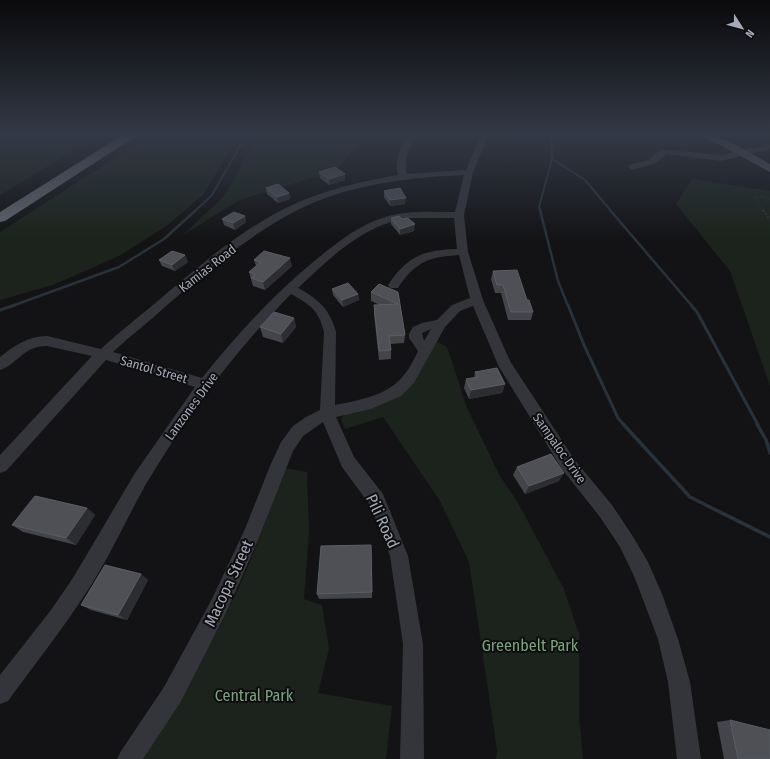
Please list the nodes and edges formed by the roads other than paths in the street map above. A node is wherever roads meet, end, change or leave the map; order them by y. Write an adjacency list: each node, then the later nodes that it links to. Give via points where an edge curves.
1 (68, 169): 6 (highway)
2 (77, 169): 8 (highway)
3 (401, 169): 5 (street)
4 (469, 172): 5 (street, Kamias Road); 7 (street, Sampaloc Drive)
5 (403, 176): 13 (street, Kamias Road, via 319,198 261,226 201,271)
6 (0, 212)
7 (459, 215): 9 (street, Sampaloc Drive); 11 (street, Lanzones Drive, via 412,216 381,221 362,229)
8 (0, 218)
9 (463, 252): 10 (street, via 428,254 401,274); 12 (street, Sampaloc Drive)
10 (394, 285)
11 (288, 288): 15 (street, Lanzones Drive); 16 (street, Pili Road, via 310,299 328,320 330,332)
12 (477, 300): 16 (street, Macopa Street, via 456,308 440,324 409,379 396,392 371,403); 21 (street, Sampaloc Drive, via 504,363 538,420 614,523 641,568 668,639 680,682)
13 (103, 354): 14 (street, Santol Street, via 38,340 29,343); 15 (street, Santol Street); 17 (street, Kamias Road, via 34,426)
14 (0, 365)
15 (205, 384): 18 (street, Lanzones Drive, via 142,478 90,570)
16 (327, 414): 19 (street, Macopa Street, via 311,421 298,431 287,447 219,606 172,696); 20 (street, Pili Road, via 348,462 377,500 399,556 413,644)
17 (0, 466)
18 (0, 693)
19 (129, 759)
20 (412, 759)
21 (689, 759)

